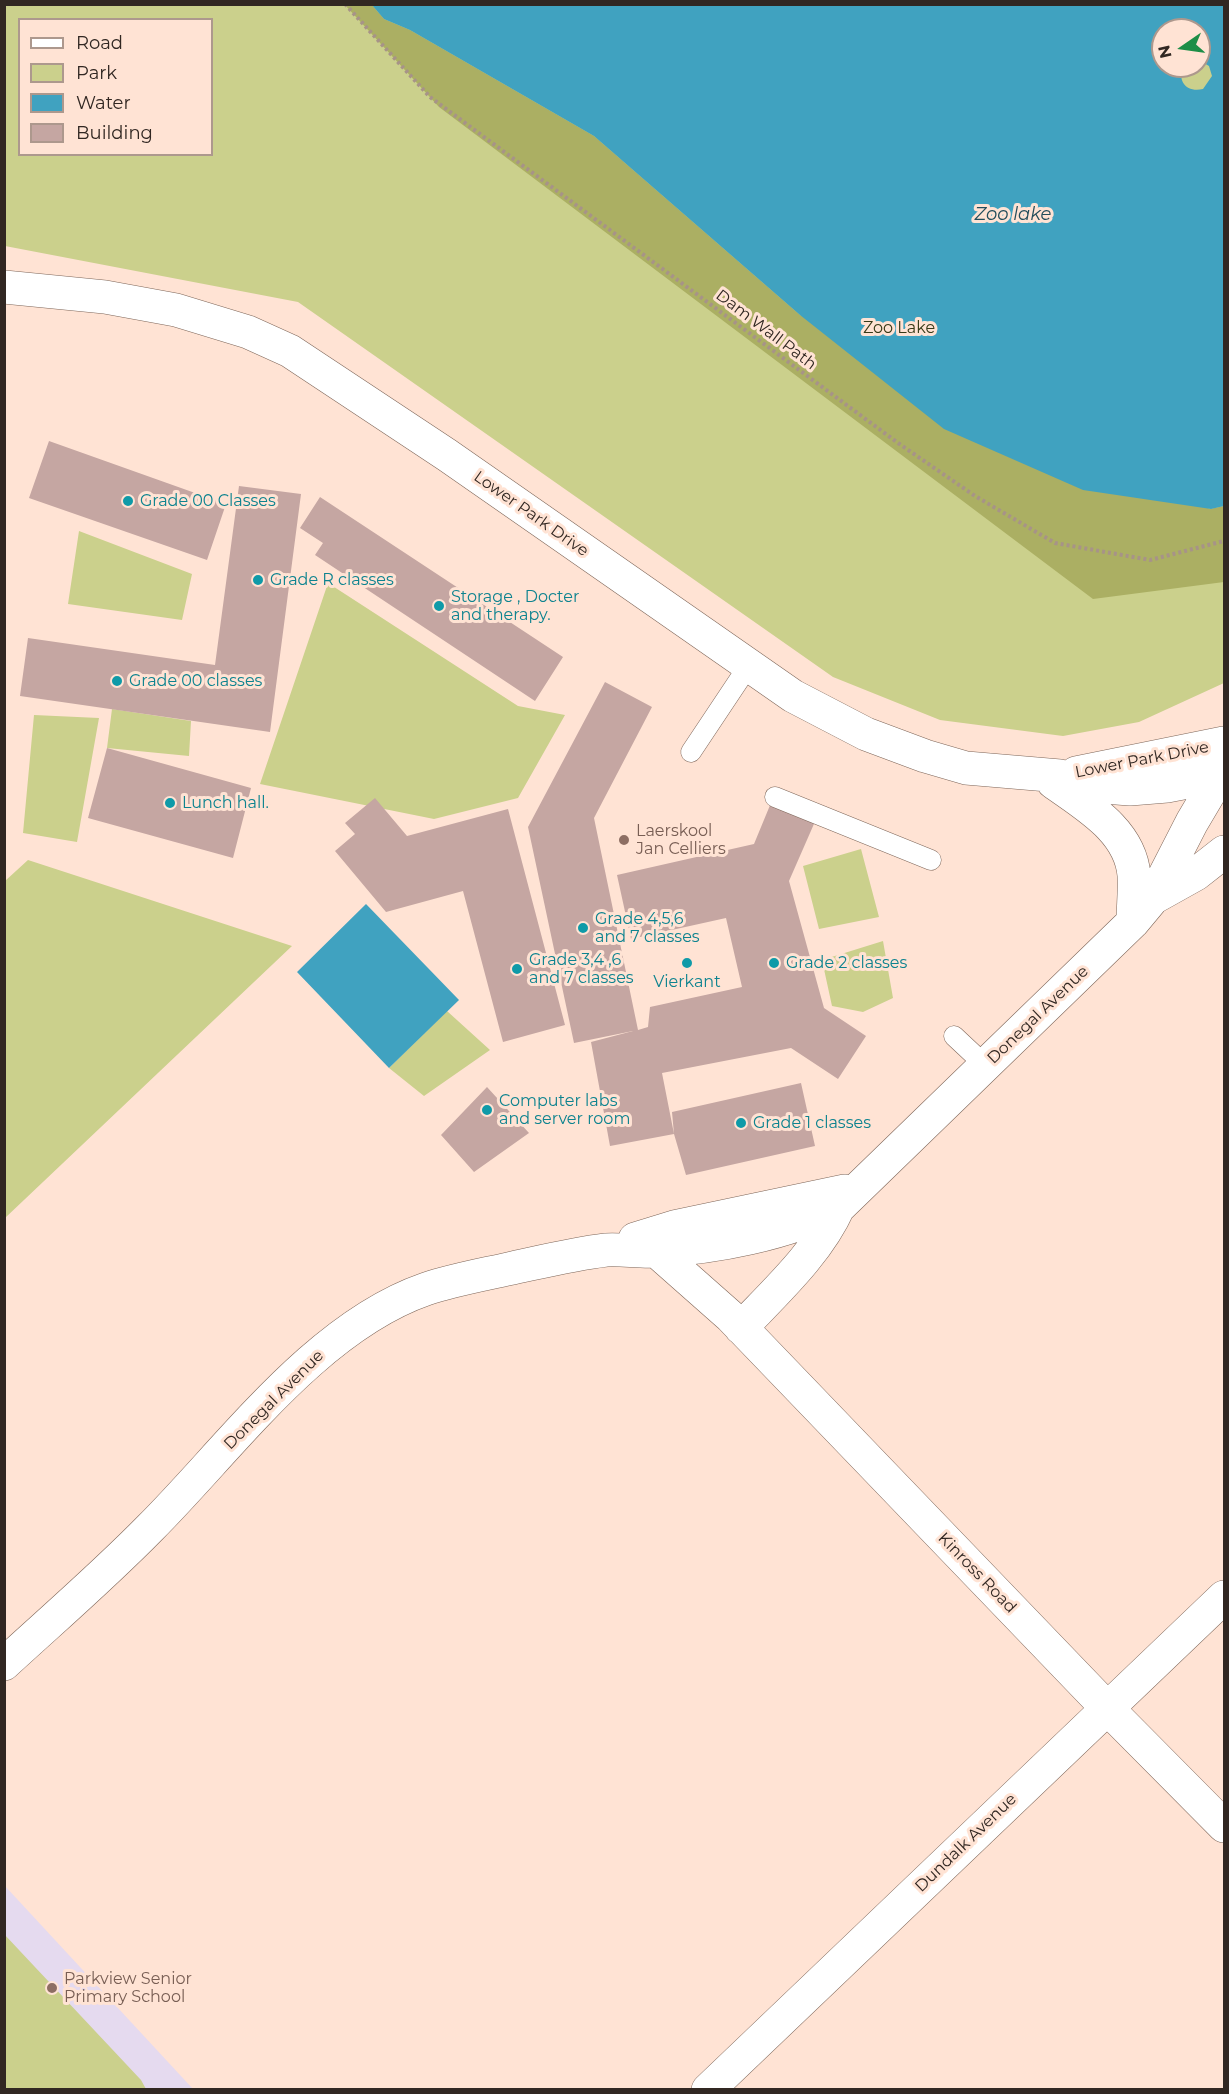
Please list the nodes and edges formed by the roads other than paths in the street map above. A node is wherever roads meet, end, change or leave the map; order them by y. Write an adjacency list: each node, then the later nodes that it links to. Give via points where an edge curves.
1 (4, 286): 2 (street, Lower Park Drive, via 105,297 176,310 248,332 290,351)
2 (749, 665): 4 (lane); 6 (street, Lower Park Drive, via 793,696 866,734 925,756 966,768)
3 (1224, 742): 6 (street, Lower Park Drive)
4 (691, 752)
5 (1223, 773): 6 (street, Lower Park Drive, via 1130,789); 10 (street, Lower Park Drive)
6 (1052, 776): 10 (street, Lower Park Drive, via 1115,830 1127,848)
7 (775, 796): 9 (lane)
8 (1224, 852): 10 (street, Donegal Avenue)
9 (931, 860)
10 (1143, 910): 12 (street, Donegal Avenue)
11 (954, 1036): 12 (lane)
12 (986, 1066): 13 (street, Donegal Avenue)
13 (846, 1196): 14 (street, Donegal Avenue, via 795,1226); 15 (street, Donegal Avenue, via 796,1269)
14 (664, 1241): 15 (street, Kinross Road); 17 (street, Donegal Avenue, via 532,1264 426,1289 380,1310 331,1344 258,1413 150,1529)
15 (736, 1323): 18 (street, Kinross Road)
16 (1224, 1597): 18 (street, Dundalk Avenue)
17 (4, 1664)
18 (1108, 1709): 19 (street, Kinross Road); 20 (street, Dundalk Avenue)
19 (1224, 1826)
20 (708, 2090)

